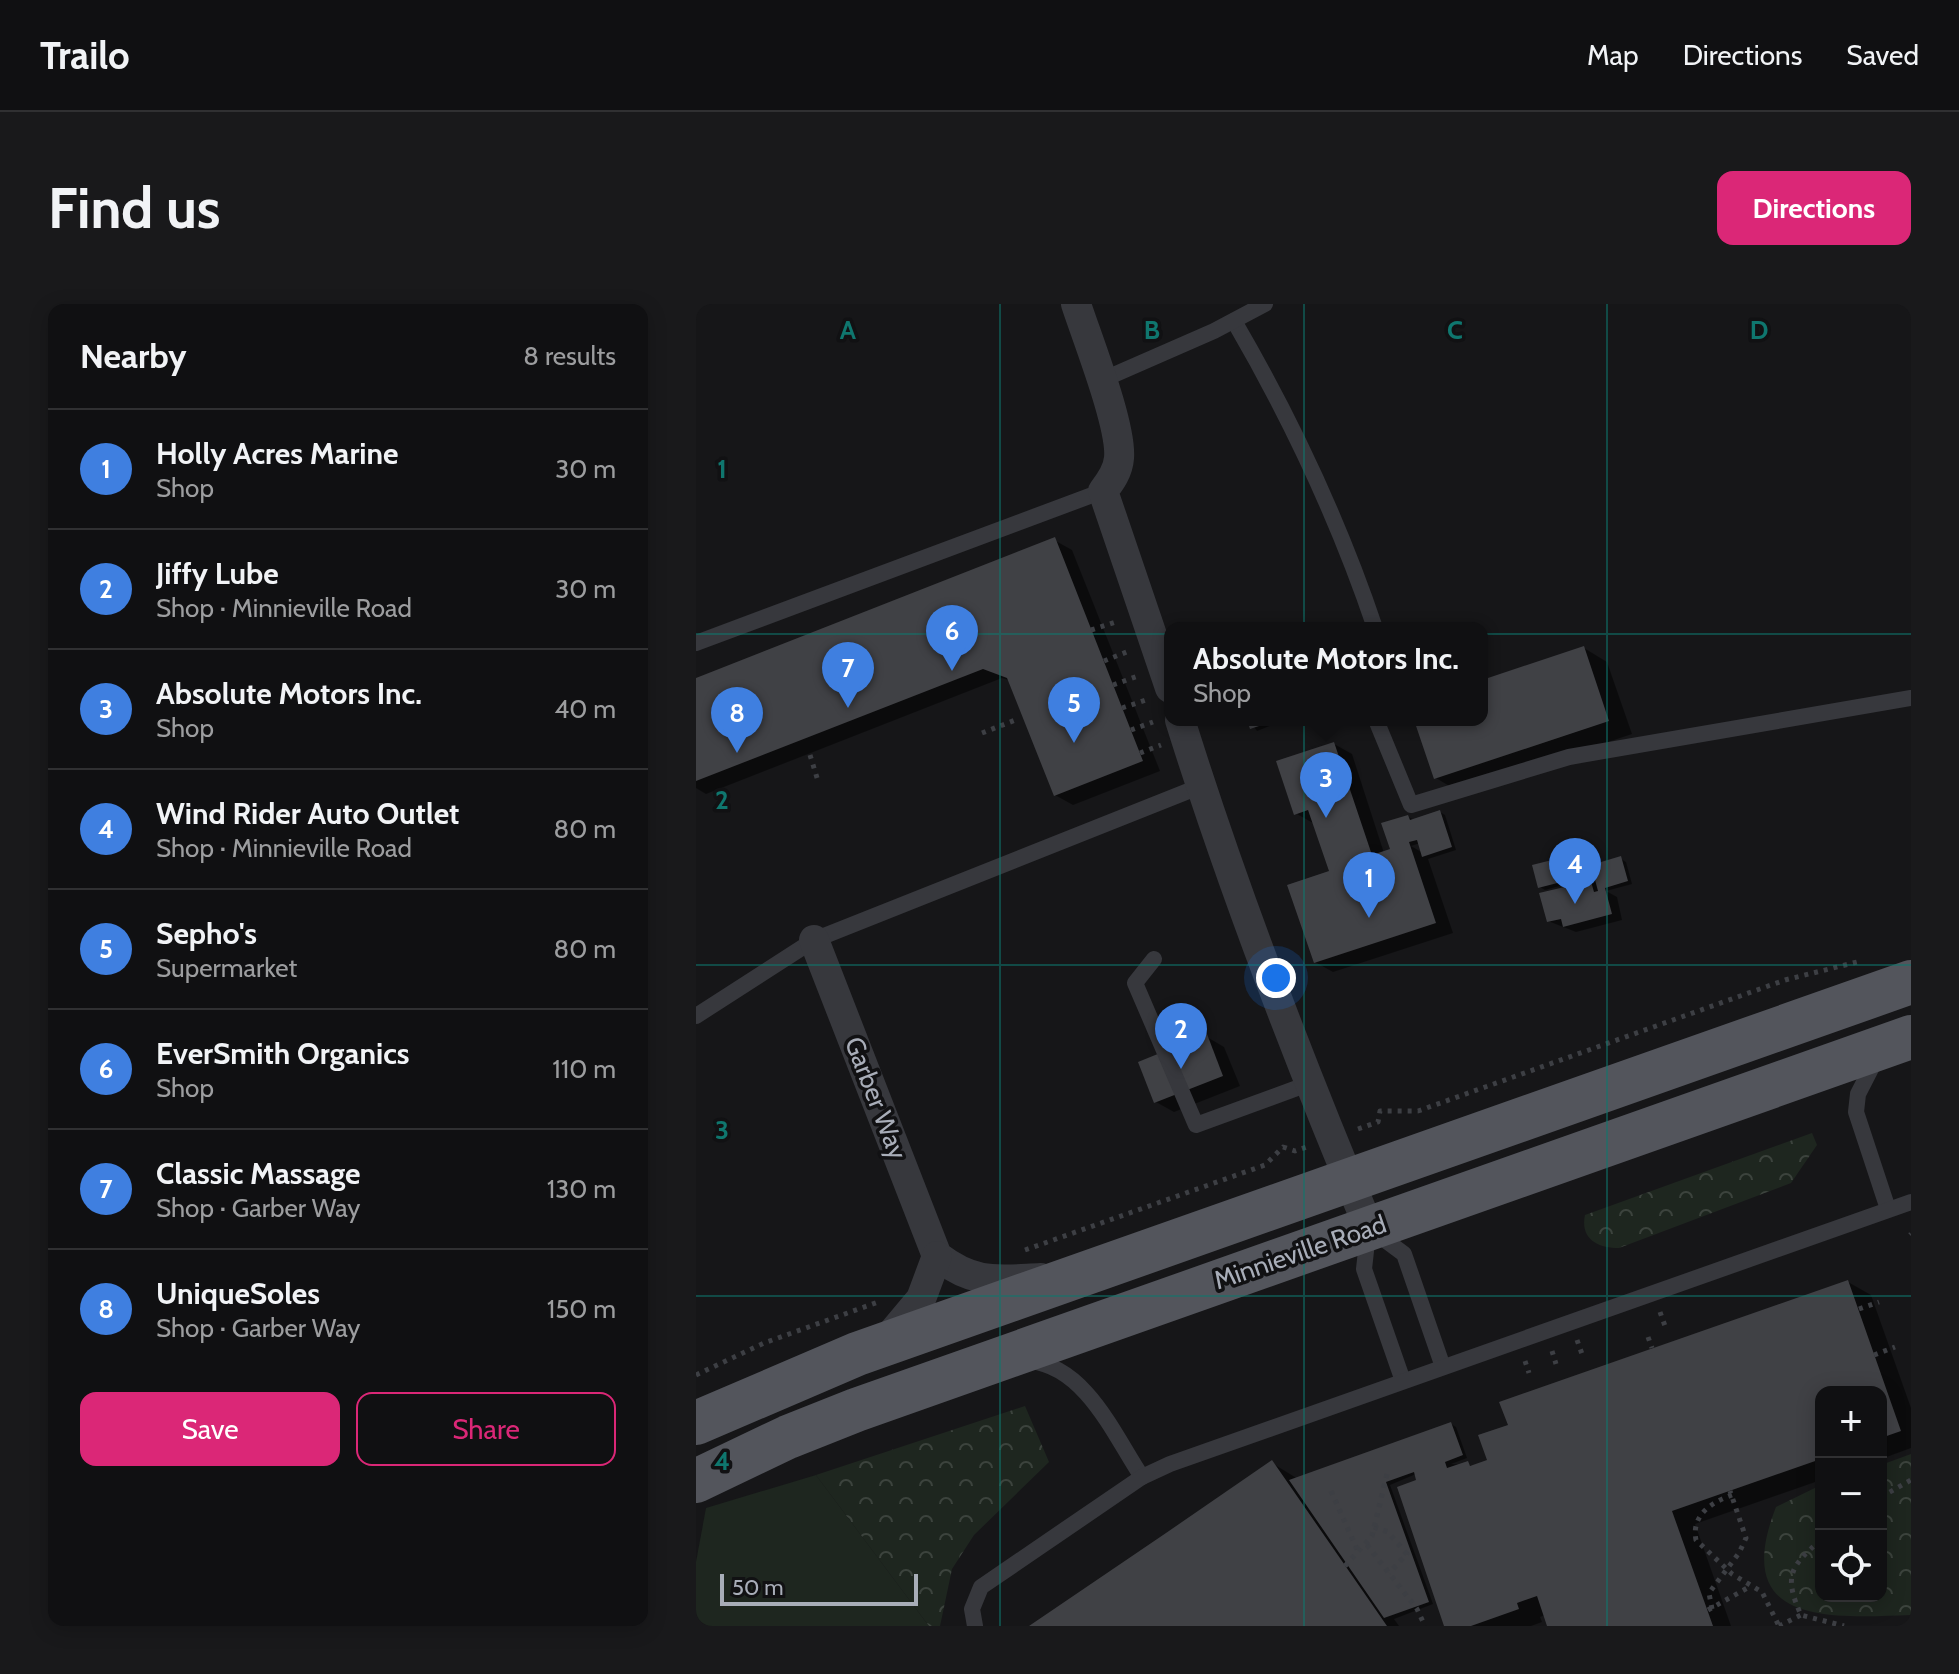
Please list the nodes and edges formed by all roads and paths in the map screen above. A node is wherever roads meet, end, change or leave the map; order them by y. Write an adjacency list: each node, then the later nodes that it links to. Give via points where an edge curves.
1 (1076, 304): 4 (street)
2 (1265, 304): 3 (lane)
3 (1234, 321): 4 (lane); 7 (lane, via 1348,550)
4 (1102, 380): 5 (street, via 1120,457)
5 (1103, 491): 9 (lane); 14 (street)
6 (1119, 620): 8 (path)
7 (1373, 622)
8 (1091, 630)
9 (696, 643)
10 (1130, 651): 11 (path)
11 (1104, 661)
12 (1138, 676): 13 (path)
13 (1113, 685)
14 (1158, 694): 16 (path)
15 (1911, 698): 20 (lane, via 1569,757 1411,805)
16 (1122, 708)
17 (1018, 719): 22 (path)
18 (1164, 722): 21 (path)
19 (1170, 726): 27 (street)
20 (1378, 726)
21 (1131, 730)
22 (982, 733)
23 (1161, 745): 24 (path)
24 (1140, 753)
25 (810, 755): 26 (path)
26 (818, 781)
27 (1201, 786): 28 (lane); 34 (street)
28 (814, 940): 32 (lane); 42 (street, Garber Way)
29 (1154, 959): 34 (lane, via 1135,983 1196,1125)
30 (1869, 959): 35 (path, via 1785,980 1418,1111 1380,1111)
31 (1911, 982): 37 (main road, Minnieville Road)
32 (696, 1016)
33 (1896, 1042): 39 (lane, via 1858,1094 1856,1112); 40 (main road, Minnieville Road)
34 (1308, 1084): 37 (street)
35 (1378, 1122)
36 (1295, 1151): 41 (path, via 1283,1147 1265,1165)
37 (1349, 1180): 40 (street); 43 (main road, Minnieville Road)
38 (1911, 1202): 39 (lane)
39 (1888, 1209): 53 (lane)
40 (1369, 1228): 52 (main road, Minnieville Road); 53 (lane, via 1404,1254); 55 (lane, via 1364,1269)
41 (1020, 1251)
42 (937, 1256): 43 (street, via 963,1274 988,1281); 48 (street, via 921,1299)
43 (1076, 1276): 48 (main road, Minnieville Road)
44 (889, 1298): 54 (path, via 764,1343)
45 (1879, 1302): 46 (path)
46 (1859, 1309)
47 (1648, 1337): 50 (path)
48 (881, 1346): 56 (main road, Minnieville Road)
49 (1895, 1347): 51 (path)
50 (1652, 1348)
51 (1874, 1355)
52 (1001, 1358): 58 (lane, via 1051,1365 1068,1375); 60 (main road, Minnieville Road, via 788,1437)
53 (1443, 1367): 55 (lane)
54 (696, 1375)
55 (1403, 1381): 58 (lane)
56 (696, 1423)
57 (1388, 1470): 63 (path)
58 (1142, 1477): 72 (lane, via 981,1587 972,1609)
59 (1911, 1480): 62 (path)
60 (696, 1481)
61 (1331, 1491): 66 (path)
62 (1887, 1494)
63 (1374, 1527): 64 (path); 69 (path, via 1388,1532 1407,1554)
64 (1367, 1545): 66 (path); 69 (path)
65 (1815, 1547): 71 (path, via 1790,1574 1789,1587)
66 (1359, 1554): 67 (path)
67 (1345, 1566)
68 (1728, 1570): 68 (path, via 1746,1538 1731,1493 1712,1503 1694,1530 1698,1544); 70 (path); 70 (path, via 1709,1593 1710,1609)
69 (1389, 1573): 73 (path)
70 (1752, 1586): 74 (path, via 1765,1596)
71 (1801, 1615): 74 (path); 75 (path)
72 (975, 1626)
73 (1425, 1626)
74 (1779, 1626)
75 (1844, 1626)

